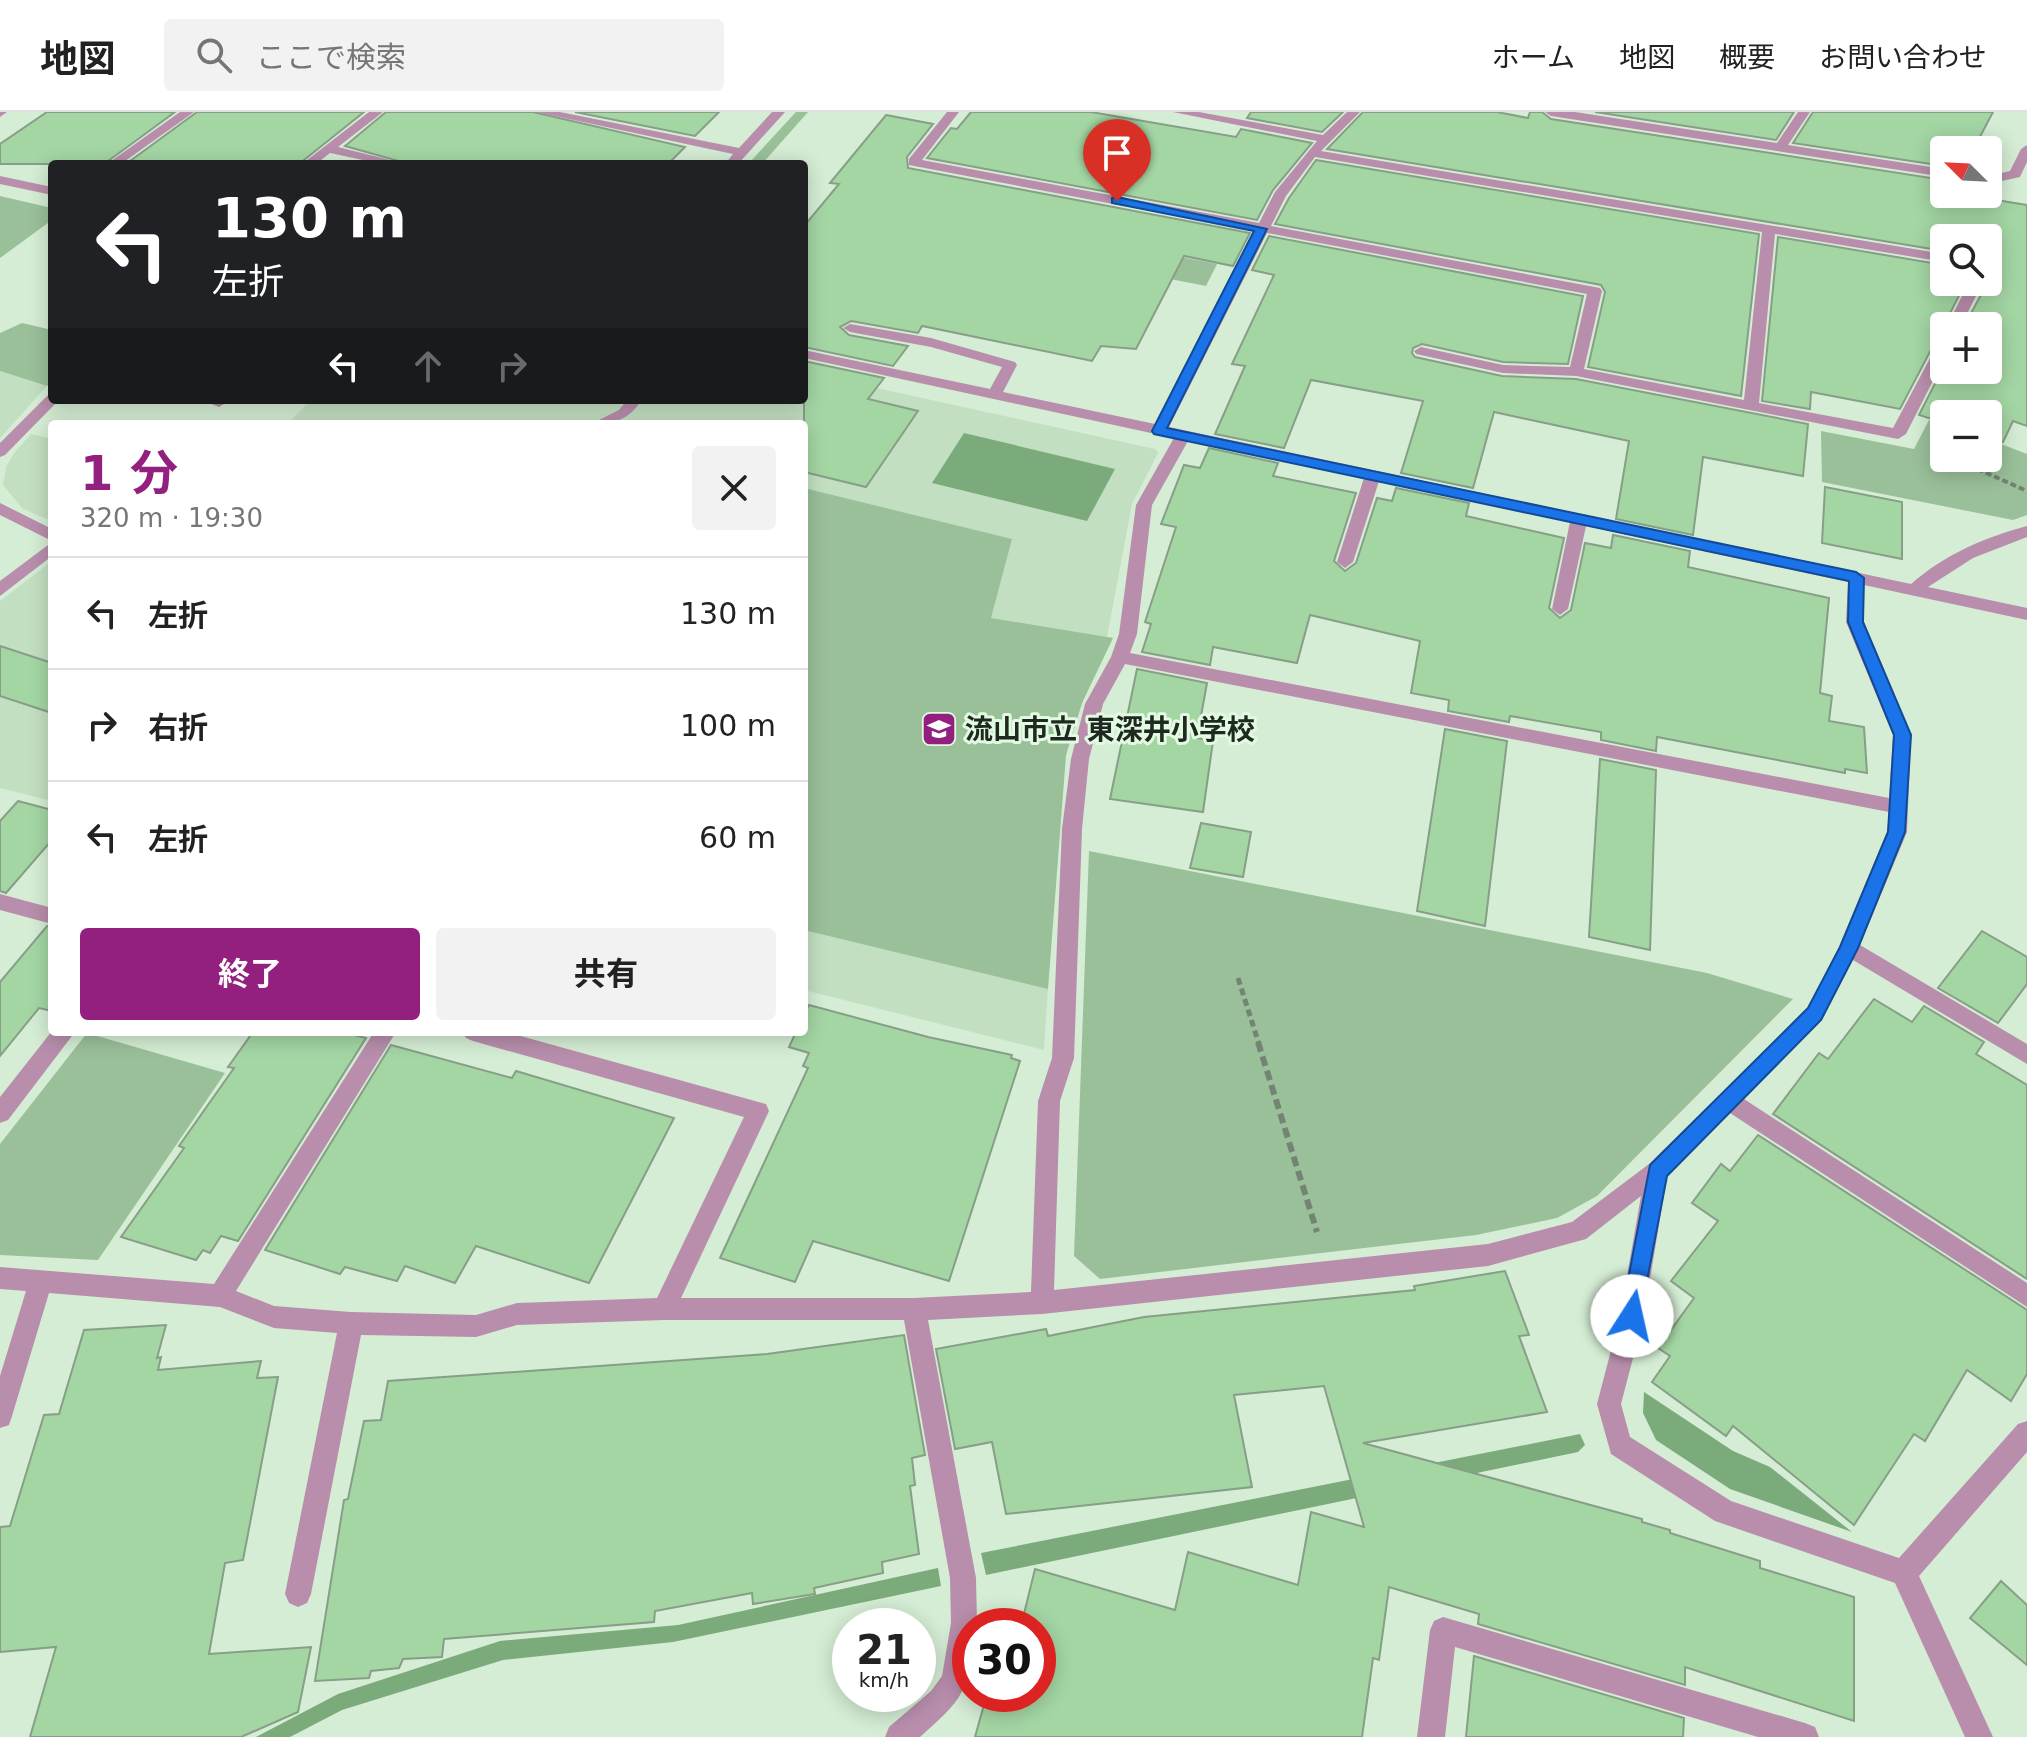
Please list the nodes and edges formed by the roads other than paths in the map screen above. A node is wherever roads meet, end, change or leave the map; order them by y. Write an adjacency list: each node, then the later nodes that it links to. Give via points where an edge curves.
1 (188, 112): 17 (street)
2 (377, 112): 13 (street)
3 (542, 112): 15 (street)
4 (779, 112): 15 (street)
5 (953, 112): 26 (street, via 914,162)
6 (1179, 112): 11 (street)
7 (1354, 112): 11 (street)
8 (1551, 112): 10 (street)
9 (1804, 112): 12 (street)
10 (1567, 113): 12 (street)
11 (1325, 139): 16 (street)
12 (1780, 148): 21 (street)
13 (328, 149): 18 (street); 19 (street)
14 (2027, 149): 22 (street, via 2015,174)
15 (742, 152): 20 (street)
16 (1312, 153): 25 (street); 26 (street)
17 (119, 160)
18 (313, 160)
19 (381, 160)
20 (735, 160)
21 (1930, 171)
22 (2002, 177)
23 (0, 180): 24 (street)
24 (48, 190)
25 (1769, 228): 27 (street); 36 (street)
26 (1261, 229): 31 (street, via 1595,291); 38 (street)
27 (1930, 256)
28 (850, 328): 33 (street, via 905,336 1010,365)
29 (1421, 351): 31 (street, via 1503,369)
30 (808, 355): 33 (street)
31 (1576, 372): 36 (street)
32 (1930, 372): 36 (street, via 1898,434)
33 (994, 395): 38 (street)
34 (48, 403): 40 (street)
35 (632, 404): 37 (street)
36 (1751, 406)
37 (608, 420)
38 (1159, 431): 39 (street)
39 (1183, 436): 41 (street); 53 (street, via 1144,505 1128,634)
40 (0, 452)
41 (1373, 476): 43 (street); 47 (street)
42 (0, 508): 45 (street)
43 (1579, 519): 48 (street); 51 (street)
44 (2027, 531): 50 (street, via 1958,556)
45 (48, 534)
46 (48, 550): 49 (street)
47 (1345, 562)
48 (1856, 578): 50 (street); 54 (street, via 1855,622 1902,735)
49 (0, 590)
50 (1914, 590): 52 (street)
51 (1560, 609)
52 (2027, 614)
53 (1120, 657): 54 (street); 69 (street, via 1094,704 1080,759 1072,829 1063,1058 1049,1101)
54 (1900, 807): 57 (street, via 1897,832)
55 (0, 902): 56 (street)
56 (48, 915)
57 (1849, 948): 61 (street); 62 (street, via 1815,1014)
58 (61, 1036): 63 (street)
59 (382, 1036): 67 (street)
60 (487, 1036): 70 (street, via 758,1111)
61 (2027, 1055)
62 (1728, 1100): 64 (street); 68 (street)
63 (0, 1113)
64 (1657, 1171): 69 (street, via 1578,1231 1488,1255); 75 (street, via 1632,1316 1609,1404 1620,1445 1724,1512)
65 (0, 1278): 66 (street)
66 (40, 1283): 67 (street); 73 (street)
67 (220, 1296): 72 (street, via 274,1317)
68 (2027, 1296)
69 (1042, 1303): 71 (street)
70 (664, 1309): 71 (street); 72 (street, via 517,1314 476,1326)
71 (914, 1309): 77 (street, via 963,1578 964,1623 955,1681 941,1701)
72 (351, 1323): 76 (street)
73 (0, 1416)
74 (2027, 1433): 75 (street)
75 (1904, 1573): 80 (street)
76 (298, 1594)
77 (899, 1737)
78 (1431, 1737): 79 (street, via 1443,1630)
79 (1805, 1737)
80 (1979, 1737)

